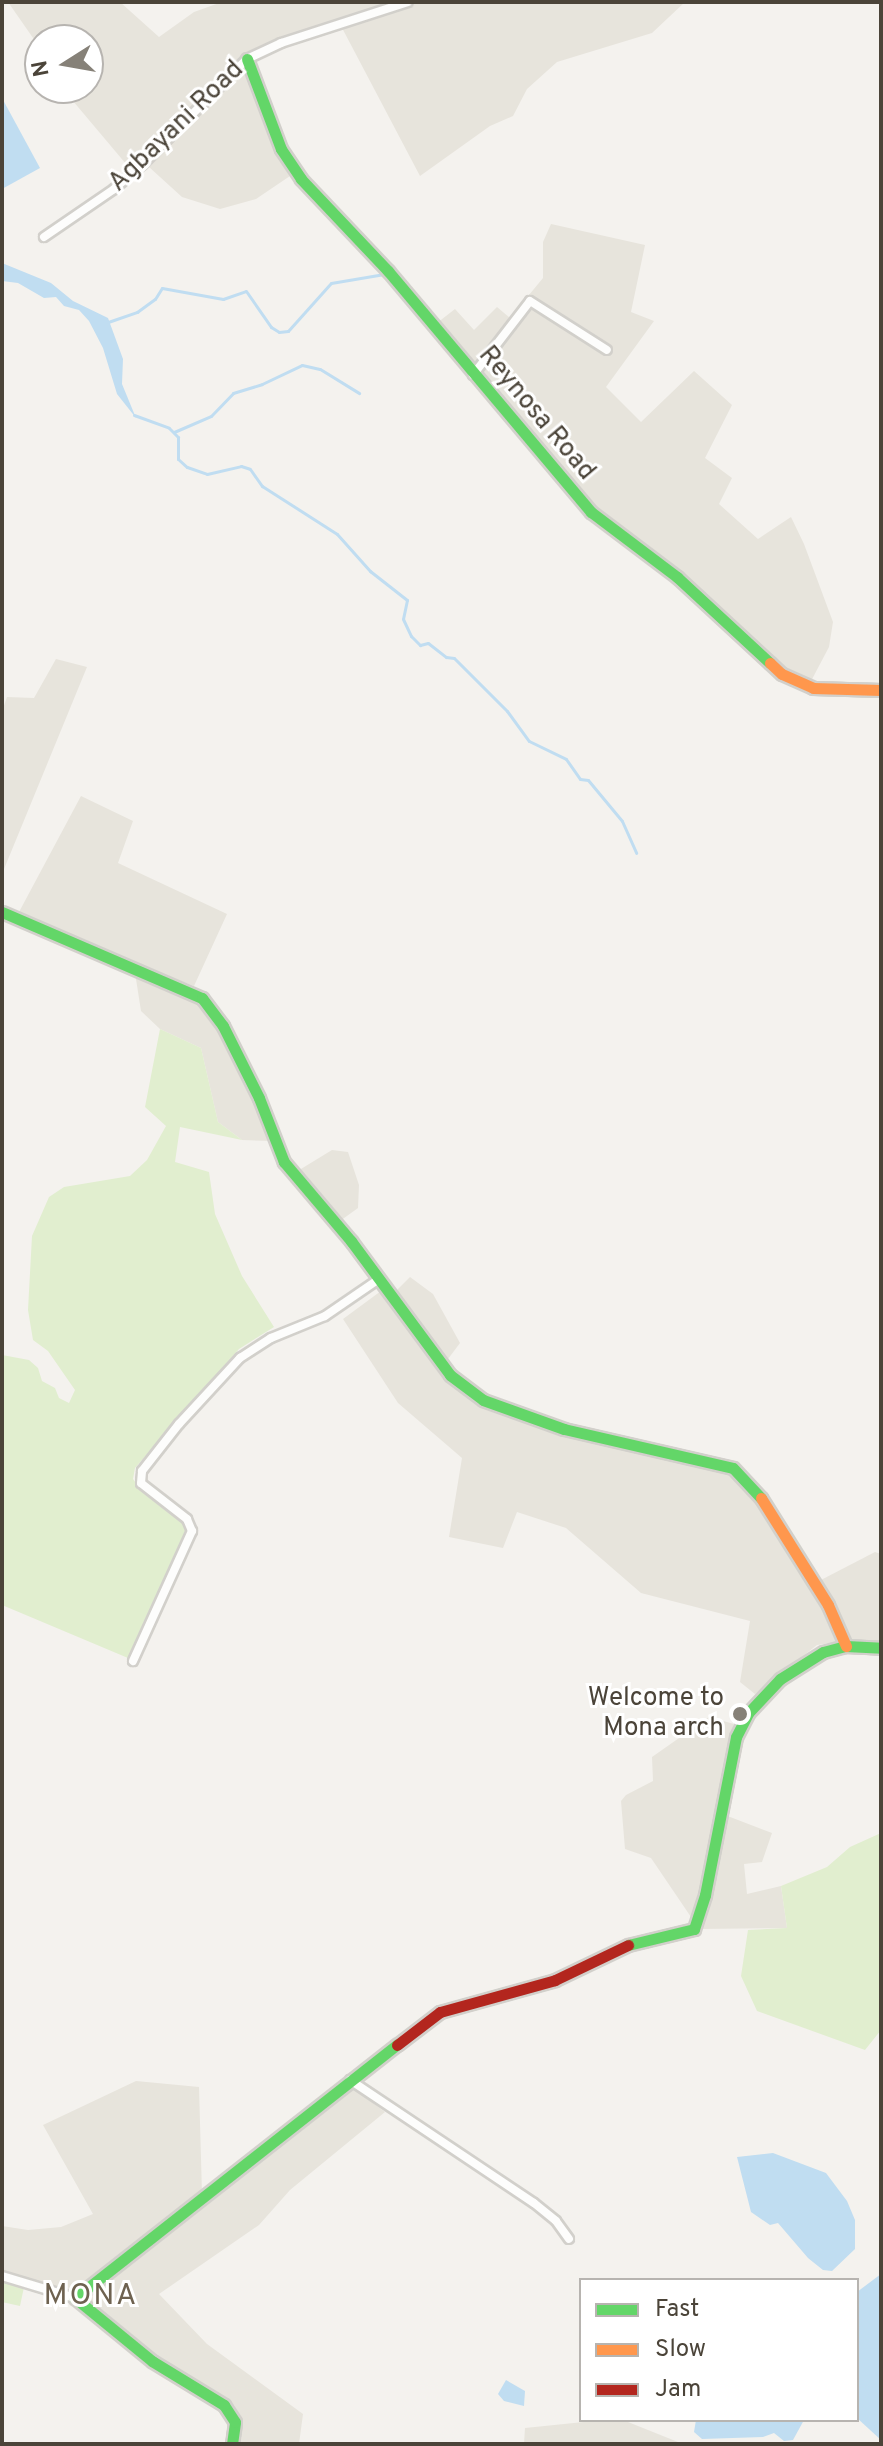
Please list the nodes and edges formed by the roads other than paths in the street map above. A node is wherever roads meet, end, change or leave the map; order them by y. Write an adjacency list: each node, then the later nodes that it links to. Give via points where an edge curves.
1 (408, 2): 2 (street, Agbayani Road)
2 (247, 59): 3 (street, Agbayani Road, via 134,172); 5 (street, Reynosa Road, via 281,149 301,179 388,271)
3 (44, 237)
4 (607, 350): 5 (street, via 530,301)
5 (473, 375): 6 (street, Reynosa Road, via 591,512 677,577 782,674 830,691)
6 (881, 690)
7 (2, 912): 8 (street, via 190,991 209,1005 259,1098 284,1162)
8 (379, 1279): 9 (street, via 437,1361 483,1400 564,1429 733,1468 761,1498 828,1605); 11 (street, via 325,1316 285,1331 240,1358 142,1471 141,1483 187,1519 192,1531)
9 (846, 1646): 10 (street); 12 (street, via 823,1652 780,1679 742,1724 694,1929 632,1943 555,1980 448,2008)
10 (881, 1648)
11 (133, 1661)
12 (350, 2080): 13 (street, via 534,2203); 15 (street)
13 (569, 2239)
14 (2, 2276): 15 (street)
15 (75, 2298): 16 (street, via 152,2361 224,2405 235,2422)
16 (232, 2444)

